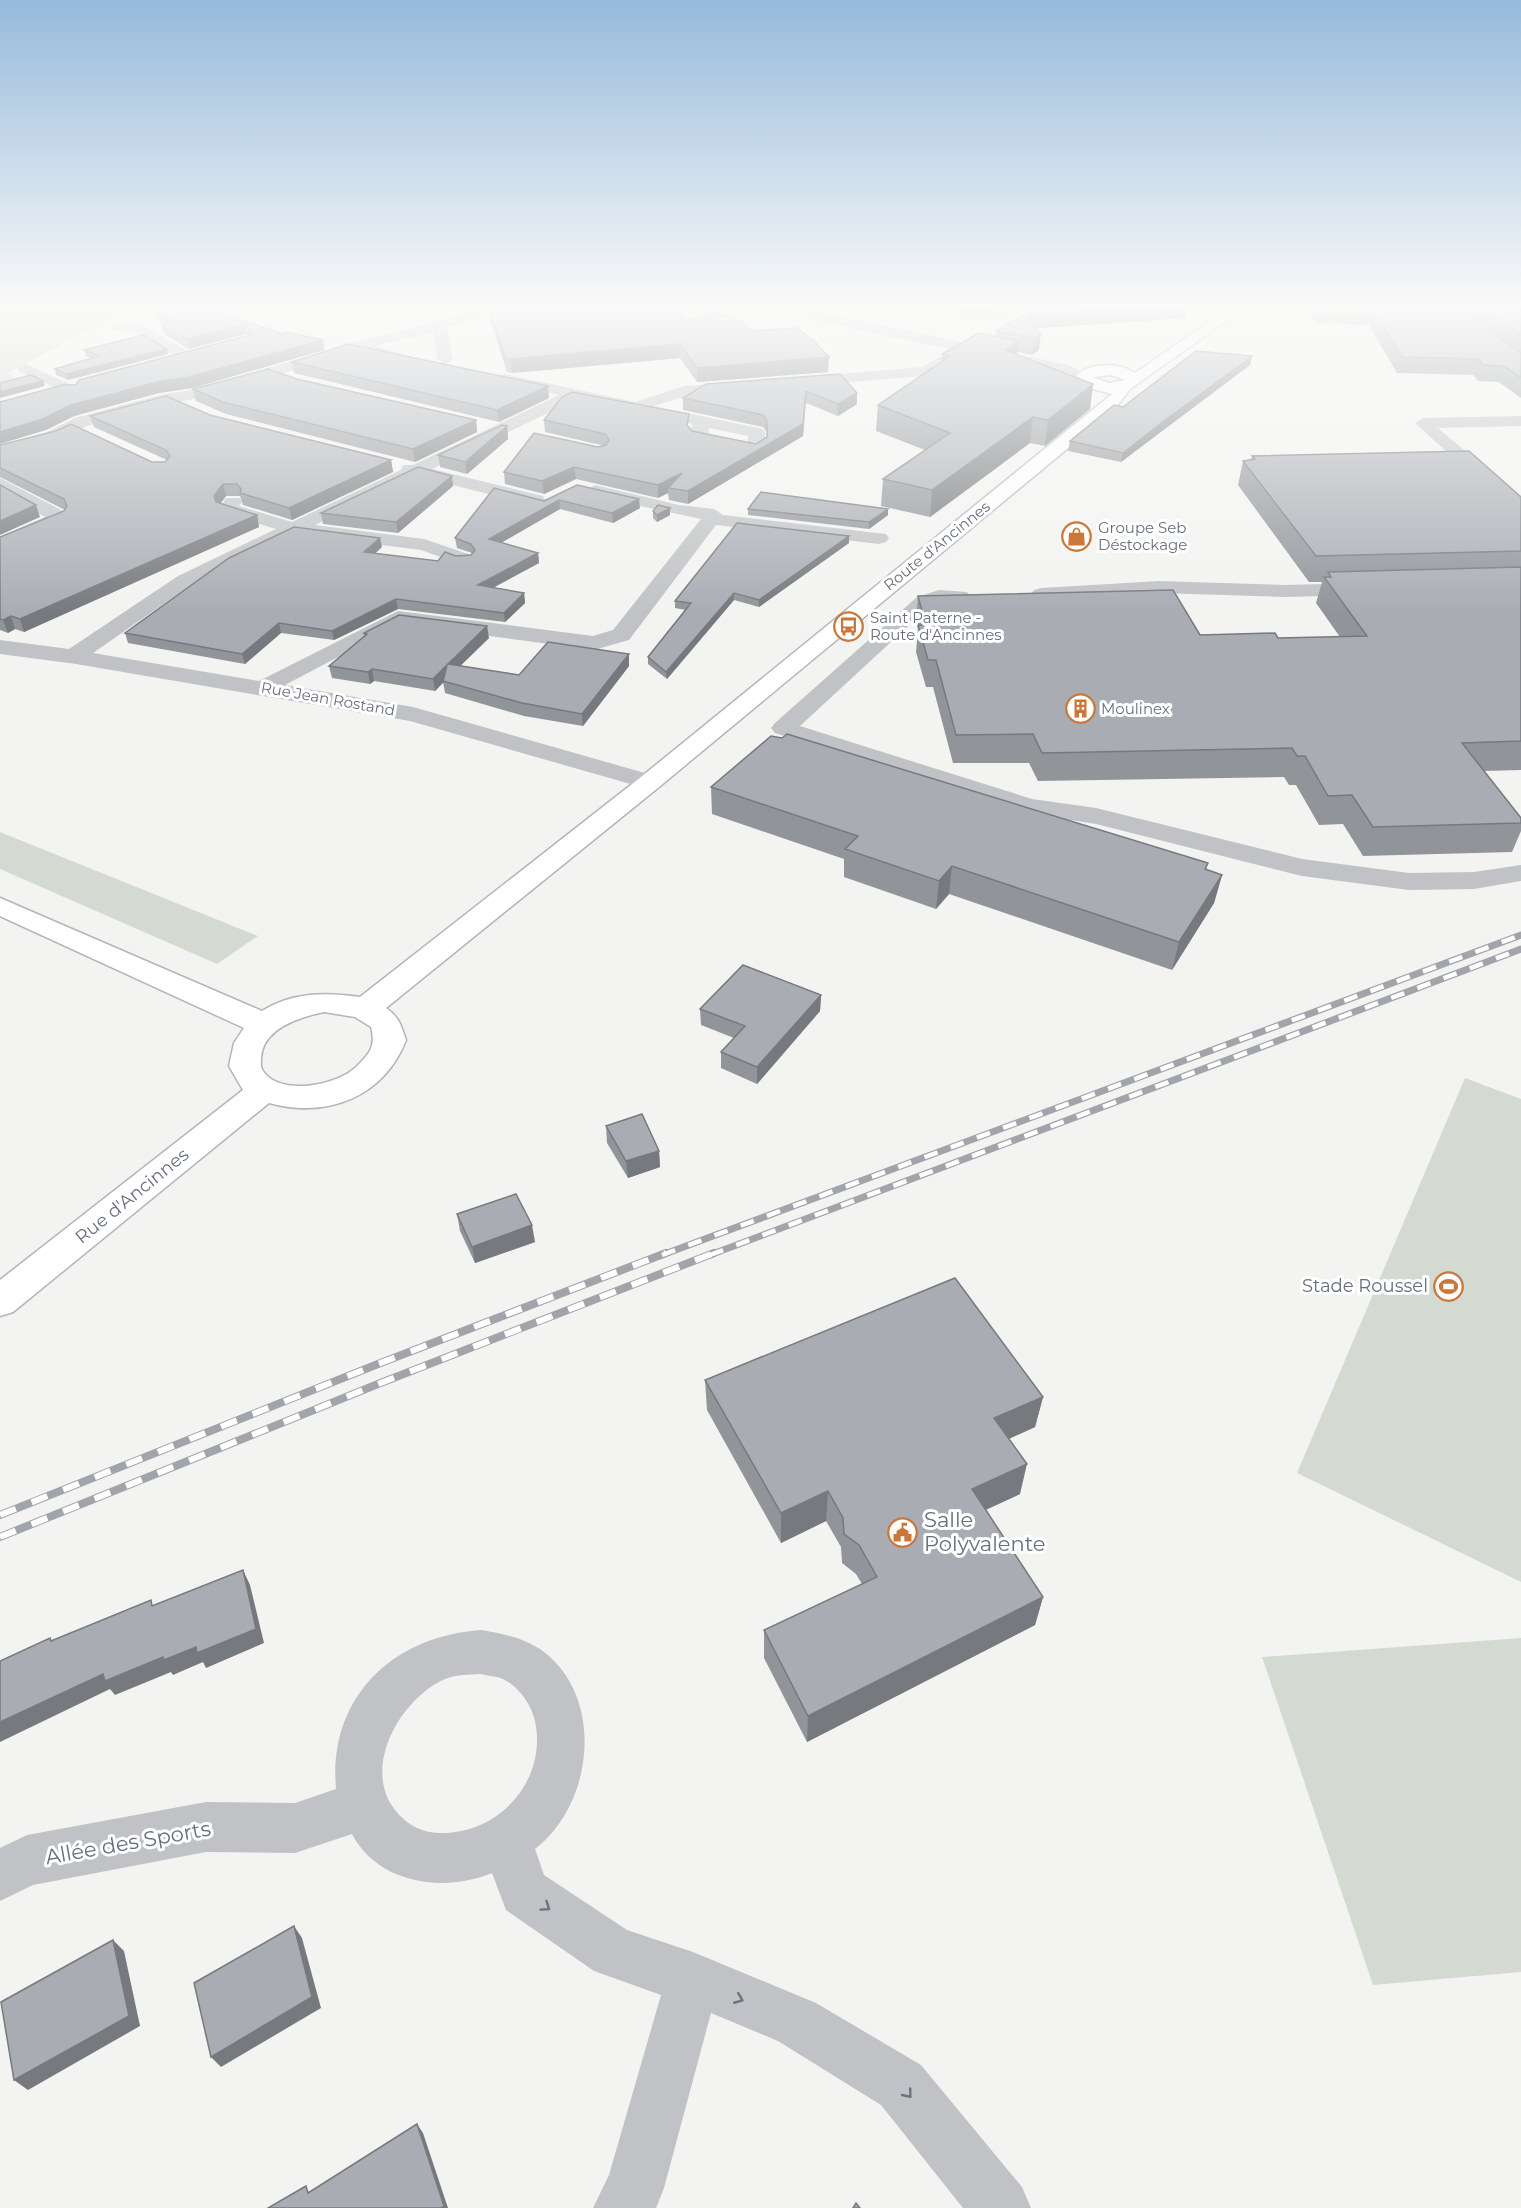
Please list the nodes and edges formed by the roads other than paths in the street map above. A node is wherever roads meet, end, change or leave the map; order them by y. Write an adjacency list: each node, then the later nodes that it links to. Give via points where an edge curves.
1 (114, 408): 7 (street)
2 (134, 408): 7 (street)
3 (191, 408): 8 (street)
4 (546, 408): 13 (street)
5 (641, 408): 9 (street)
6 (1107, 408): 35 (main road, Route d'Ancinnes)
7 (121, 411): 11 (street)
8 (200, 412)
9 (701, 421)
10 (1521, 422): 23 (street, via 1423,423)
11 (74, 426): 14 (street); 16 (street)
12 (477, 426): 13 (street)
13 (498, 431): 15 (street); 18 (street)
14 (94, 435)
15 (521, 435)
16 (0, 451)
17 (391, 464): 18 (street)
18 (414, 470): 21 (street, via 546,502); 25 (street)
19 (0, 483): 27 (street, via 60,517)
20 (575, 486): 24 (street)
21 (556, 497)
22 (233, 502): 25 (street, via 228,509)
23 (1521, 509)
24 (712, 517): 26 (street); 34 (street, via 621,635 594,643 398,617)
25 (292, 528): 28 (street, via 424,545); 33 (street, via 185,580)
26 (879, 538)
27 (0, 544)
28 (464, 559)
29 (1379, 588): 30 (street, via 1285,591 1159,587)
30 (1021, 594)
31 (986, 595): 36 (street, via 924,601 783,728 1029,807 1054,808 1132,825 1309,870 1410,883 1497,880)
32 (0, 647): 33 (street, Rue Jean Rostand)
33 (72, 657): 34 (street, Rue Jean Rostand)
34 (263, 688): 35 (street, Rue Jean Rostand, via 413,714)
35 (639, 790): 38 (main road, Route d'Ancinnes)
36 (1521, 873)
37 (0, 906): 39 (main road)
38 (366, 1008): 39 (main road, via 346,1003 313,1004 281,1014); 40 (main road, via 389,1029 385,1059 372,1073 353,1086 307,1098)
39 (263, 1026): 40 (main road, via 250,1039 244,1067)
40 (264, 1090): 41 (main road, Rue d'Ancinnes)
41 (0, 1301)
42 (364, 1805): 43 (street, via 380,1833 406,1852 439,1860 473,1856); 43 (street, via 358,1779 365,1734 383,1700 402,1680 453,1654 481,1652 507,1657 532,1671 552,1694 562,1722 563,1755 553,1788 534,1818); 44 (street, Allée des Sports, via 295,1828 206,1827 27,1861)
43 (507, 1842): 45 (street, one-way to 45, via 524,1892 613,1952)
44 (0, 1875)
45 (693, 1979): 46 (street, via 635,2188); 47 (street, one-way to 47, via 797,2022 901,2085)
46 (623, 2208)
47 (1001, 2208)

